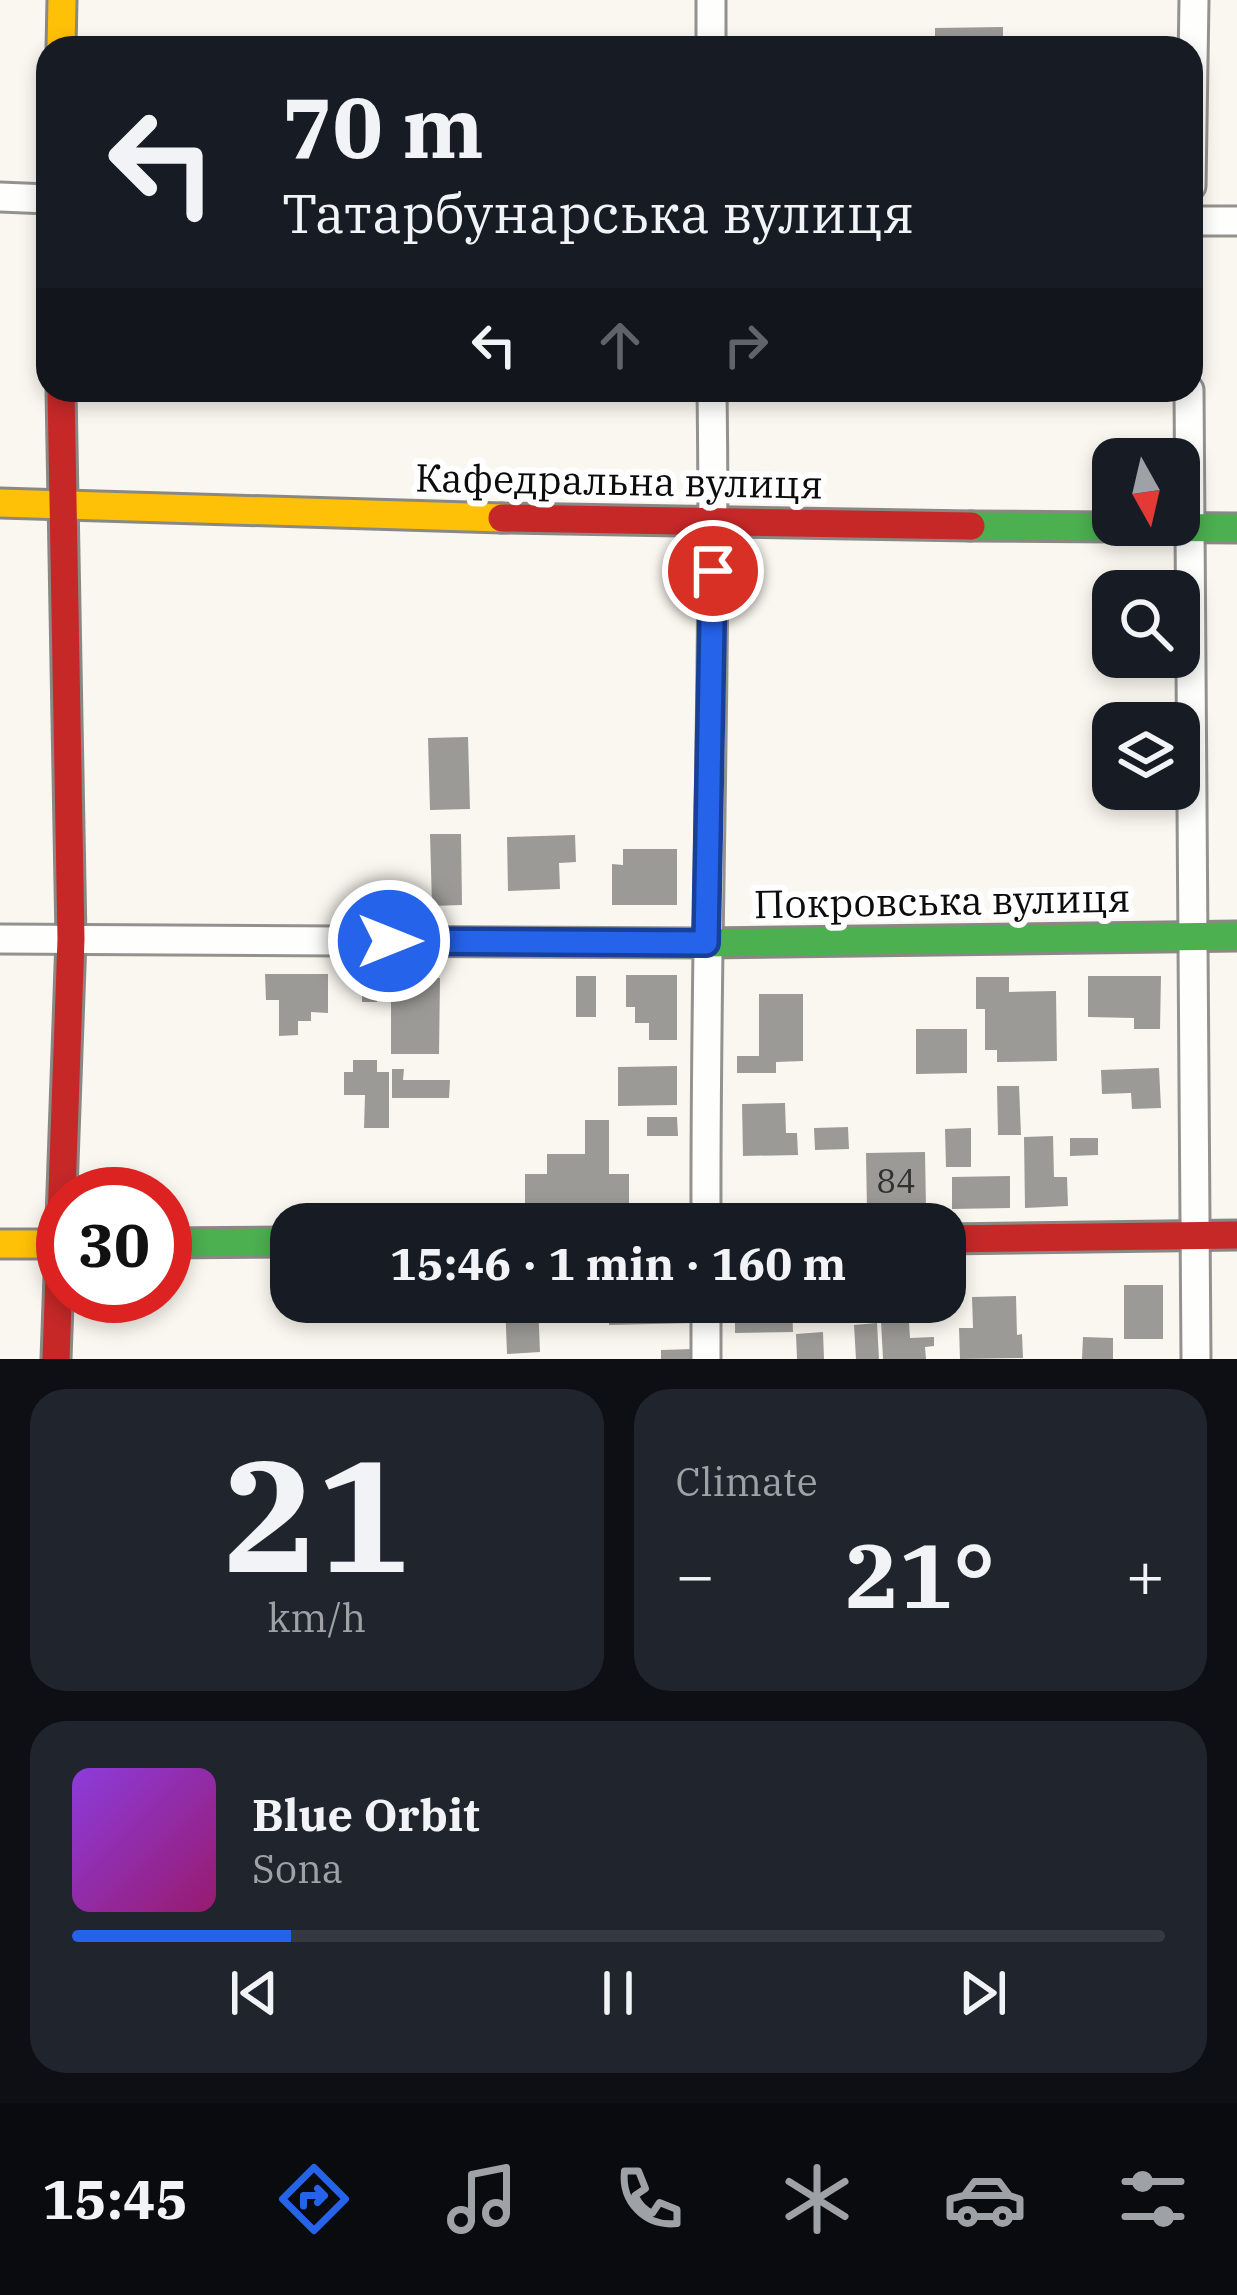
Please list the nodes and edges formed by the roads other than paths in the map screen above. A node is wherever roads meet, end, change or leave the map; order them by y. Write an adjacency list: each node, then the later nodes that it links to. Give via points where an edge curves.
1 (62, 0): 4 (street)
2 (711, 0): 5 (street)
3 (1193, 0): 6 (street)
4 (62, 36)
5 (711, 36)
6 (1193, 36)
7 (0, 197): 8 (street)
8 (36, 198)
9 (1203, 220): 10 (street)
10 (1237, 221)
11 (61, 402): 16 (street)
12 (712, 402): 17 (street)
13 (1189, 402): 14 (street)
14 (1189, 438)
15 (0, 503): 16 (street, Кафедральна вулиця)
16 (60, 505): 17 (street, Кафедральна вулиця); 25 (street)
17 (714, 524): 18 (street, Кафедральна вулиця); 26 (street)
18 (1092, 526)
19 (1200, 527): 20 (street, Кафедральна вулиця)
20 (1237, 528)
21 (1188, 546): 23 (street)
22 (1237, 936): 23 (street, Покровська вулиця)
23 (1191, 937): 26 (street, Покровська вулиця); 30 (street)
24 (0, 939): 25 (street, Покровська вулиця)
25 (71, 939): 26 (street, Покровська вулиця); 27 (street)
26 (706, 943): 28 (street)
27 (63, 1167)
28 (706, 1203)
29 (1237, 1235): 30 (street)
30 (1194, 1236): 31 (street); 40 (street)
31 (966, 1239)
32 (270, 1242): 33 (street)
33 (192, 1243)
34 (0, 1244): 35 (street)
35 (36, 1244)
36 (57, 1323): 38 (street)
37 (706, 1323): 39 (street)
38 (56, 1359)
39 (706, 1359)
40 (1196, 1359)

